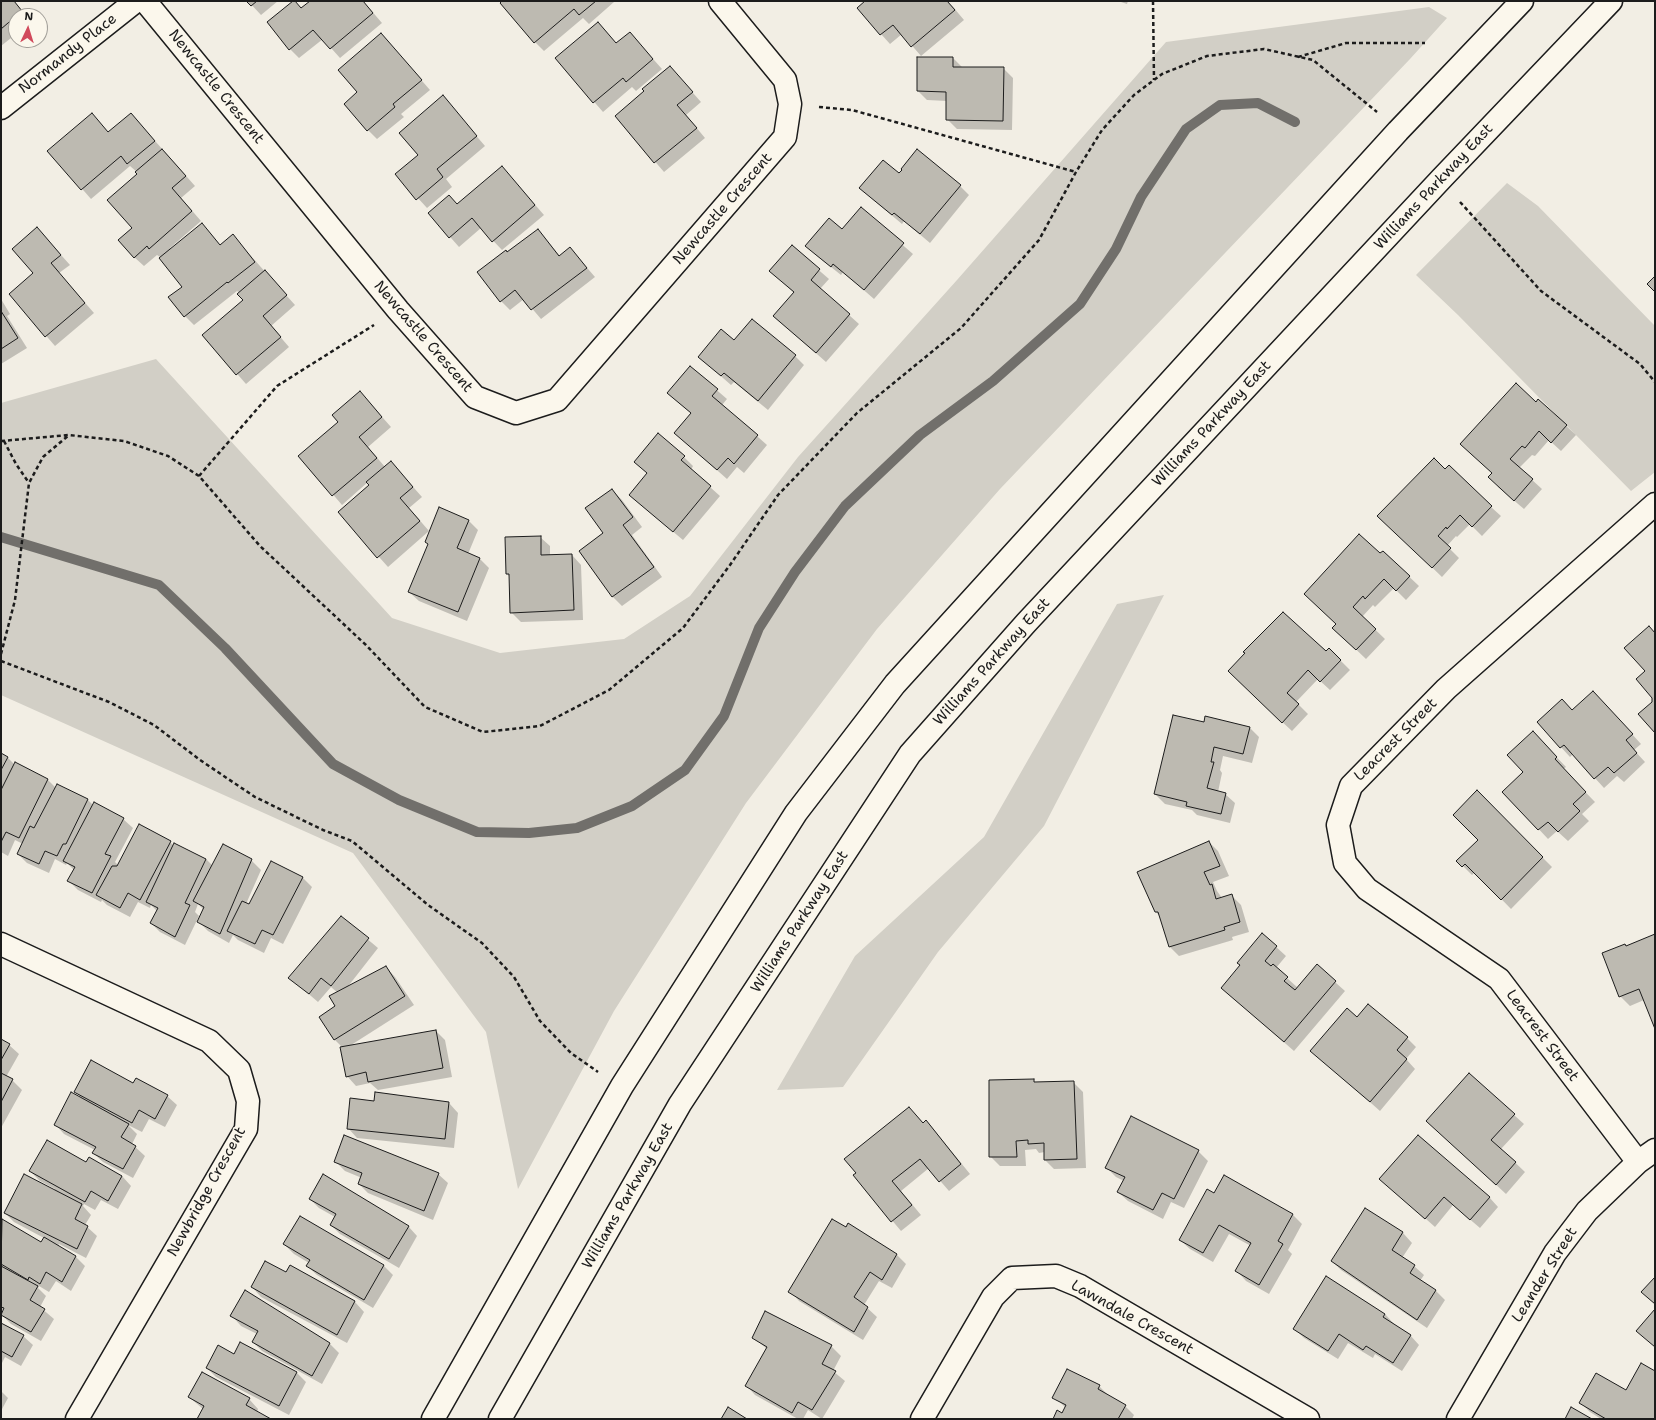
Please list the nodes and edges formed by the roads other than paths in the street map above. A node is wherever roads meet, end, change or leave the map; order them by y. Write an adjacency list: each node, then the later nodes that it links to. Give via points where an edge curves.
1 (136, 1): 6 (street, Normandy Place)
2 (145, 1): 3 (street, Newcastle Crescent, via 398,310 475,397 516,413 557,400 785,137 790,104 785,80)
3 (720, 1)
4 (1522, 1): 11 (street, via 1398,131 895,684 796,813 622,1086)
5 (1611, 1): 12 (street, Williams Parkway East, via 1026,623 910,754 680,1104)
6 (1, 108)
7 (1655, 504): 9 (street, Leacrest Street, via 1440,695 1351,786 1338,825 1345,862 1367,889 1498,979)
8 (1, 944): 10 (street, Newbridge Crescent, via 209,1041 239,1070 248,1101 246,1130)
9 (1646, 1156): 15 (street, Leander Street, via 1587,1211 1555,1253)
10 (77, 1419)
11 (433, 1419)
12 (500, 1419)
13 (922, 1419): 14 (street, Lawndale Crescent, via 993,1297 1012,1278 1056,1276 1080,1286)
14 (1308, 1419)
15 (1458, 1419)

